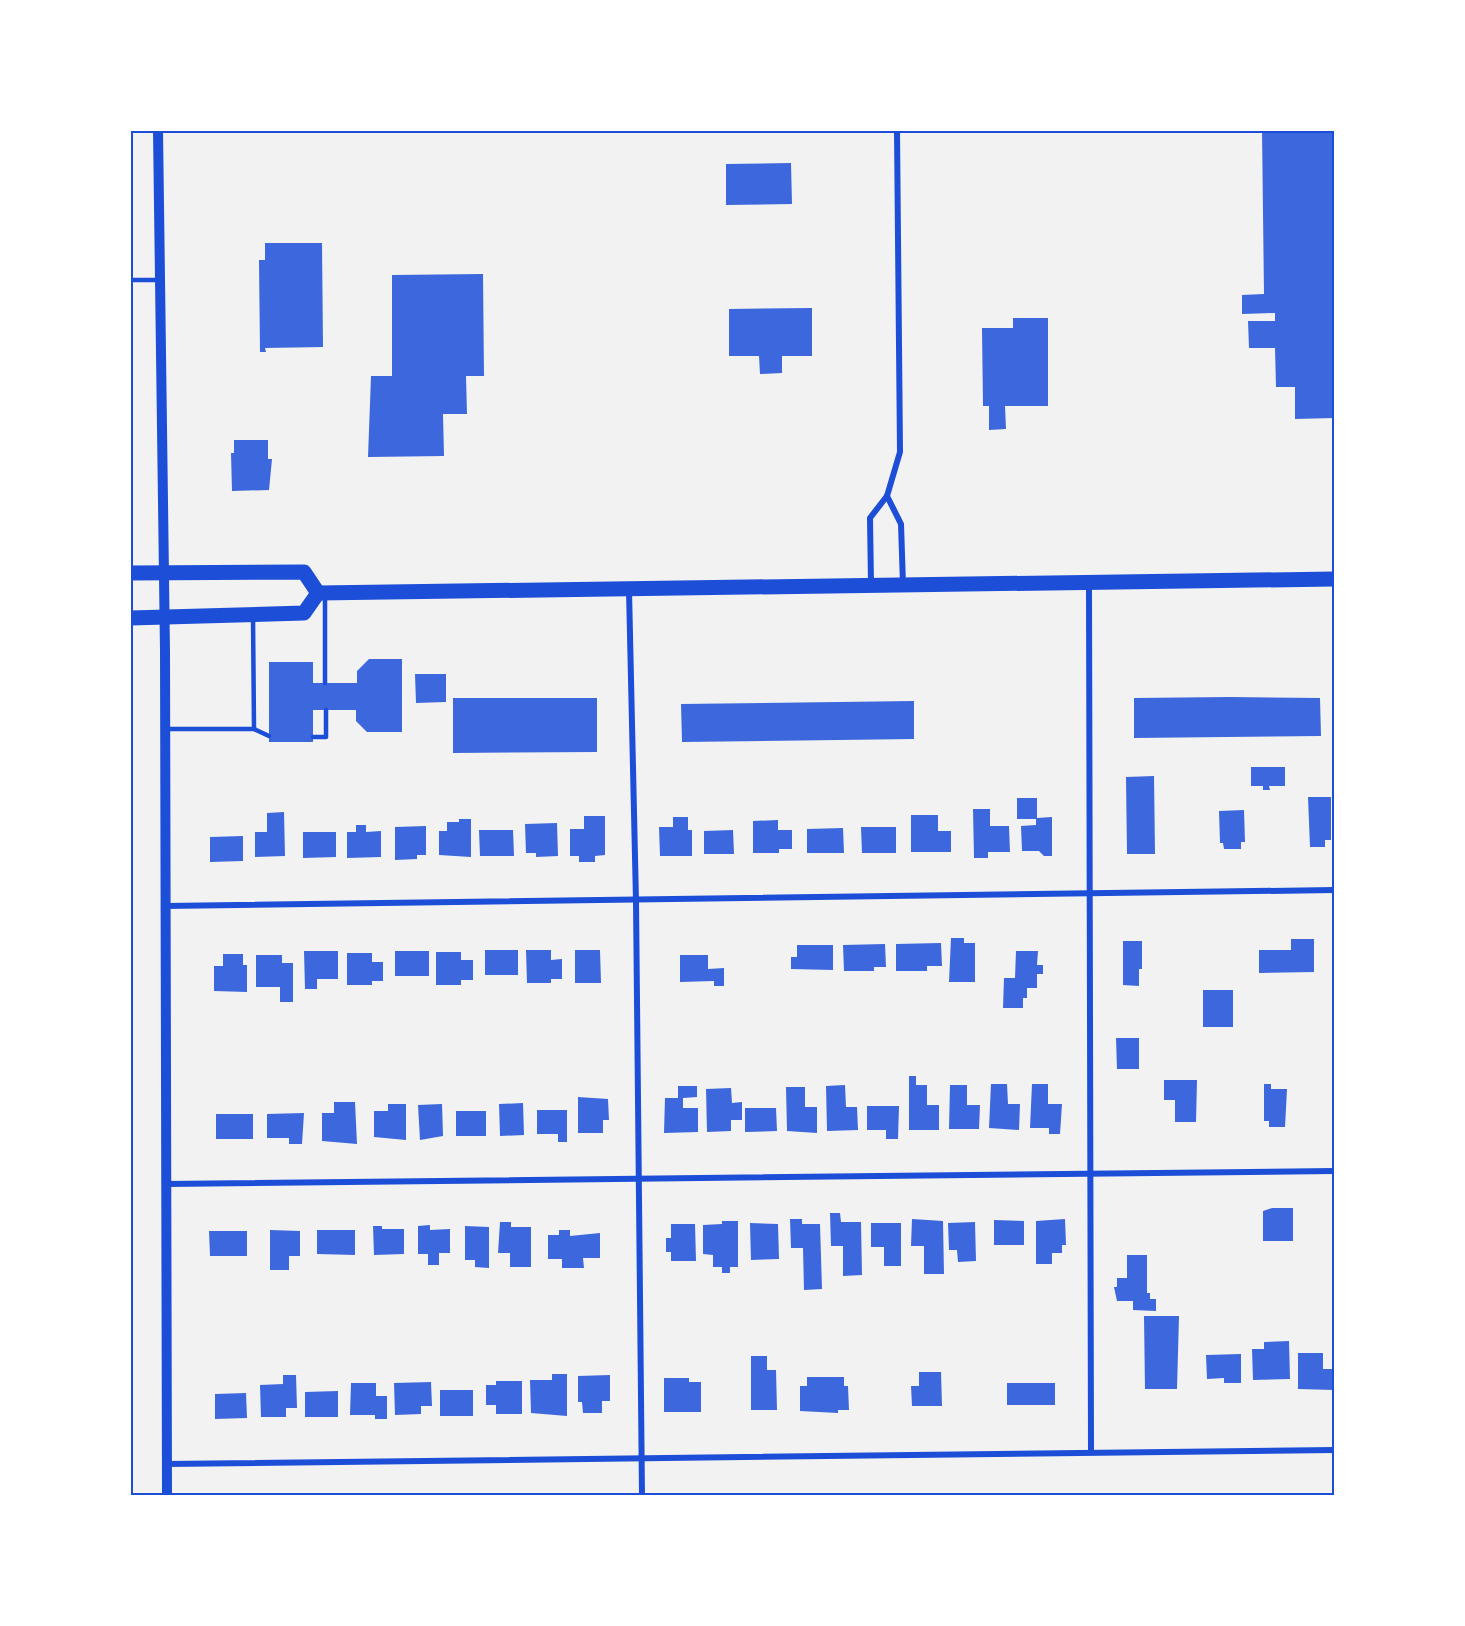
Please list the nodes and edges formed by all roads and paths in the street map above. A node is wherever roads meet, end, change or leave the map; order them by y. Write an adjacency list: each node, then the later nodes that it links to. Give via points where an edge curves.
1 (158, 130): 4 (street)
2 (897, 130): 5 (street, via 900,452)
3 (130, 280): 4 (lane)
4 (160, 280): 7 (street)
5 (887, 496): 10 (street, via 901,524); 11 (street, via 870,518)
6 (130, 573): 7 (main road)
7 (164, 573): 13 (main road, via 304,572); 15 (street)
8 (1335, 579): 9 (main road)
9 (1089, 583): 10 (main road); 24 (street)
10 (903, 585): 11 (main road)
11 (871, 586): 12 (main road)
12 (628, 589): 13 (main road); 25 (street)
13 (322, 593): 14 (main road, via 304,613); 17 (lane)
14 (253, 616): 15 (main road); 20 (lane)
15 (164, 617): 16 (main road); 19 (street)
16 (130, 618)
17 (325, 683)
18 (326, 710): 22 (lane, via 326,737)
19 (165, 729): 20 (lane); 26 (street)
20 (254, 729): 21 (lane)
21 (269, 736)
22 (313, 737)
23 (1335, 890): 24 (street)
24 (1090, 894): 25 (street); 28 (street)
25 (636, 901): 26 (street); 29 (street)
26 (165, 906): 30 (street)
27 (1335, 1171): 28 (street)
28 (1090, 1173): 29 (street); 32 (street)
29 (638, 1178): 30 (street); 33 (street)
30 (166, 1184): 34 (street)
31 (1335, 1450): 32 (street)
32 (1090, 1452): 33 (street)
33 (642, 1458): 34 (street); 36 (street)
34 (166, 1464): 35 (street)
35 (167, 1496)
36 (642, 1496)

